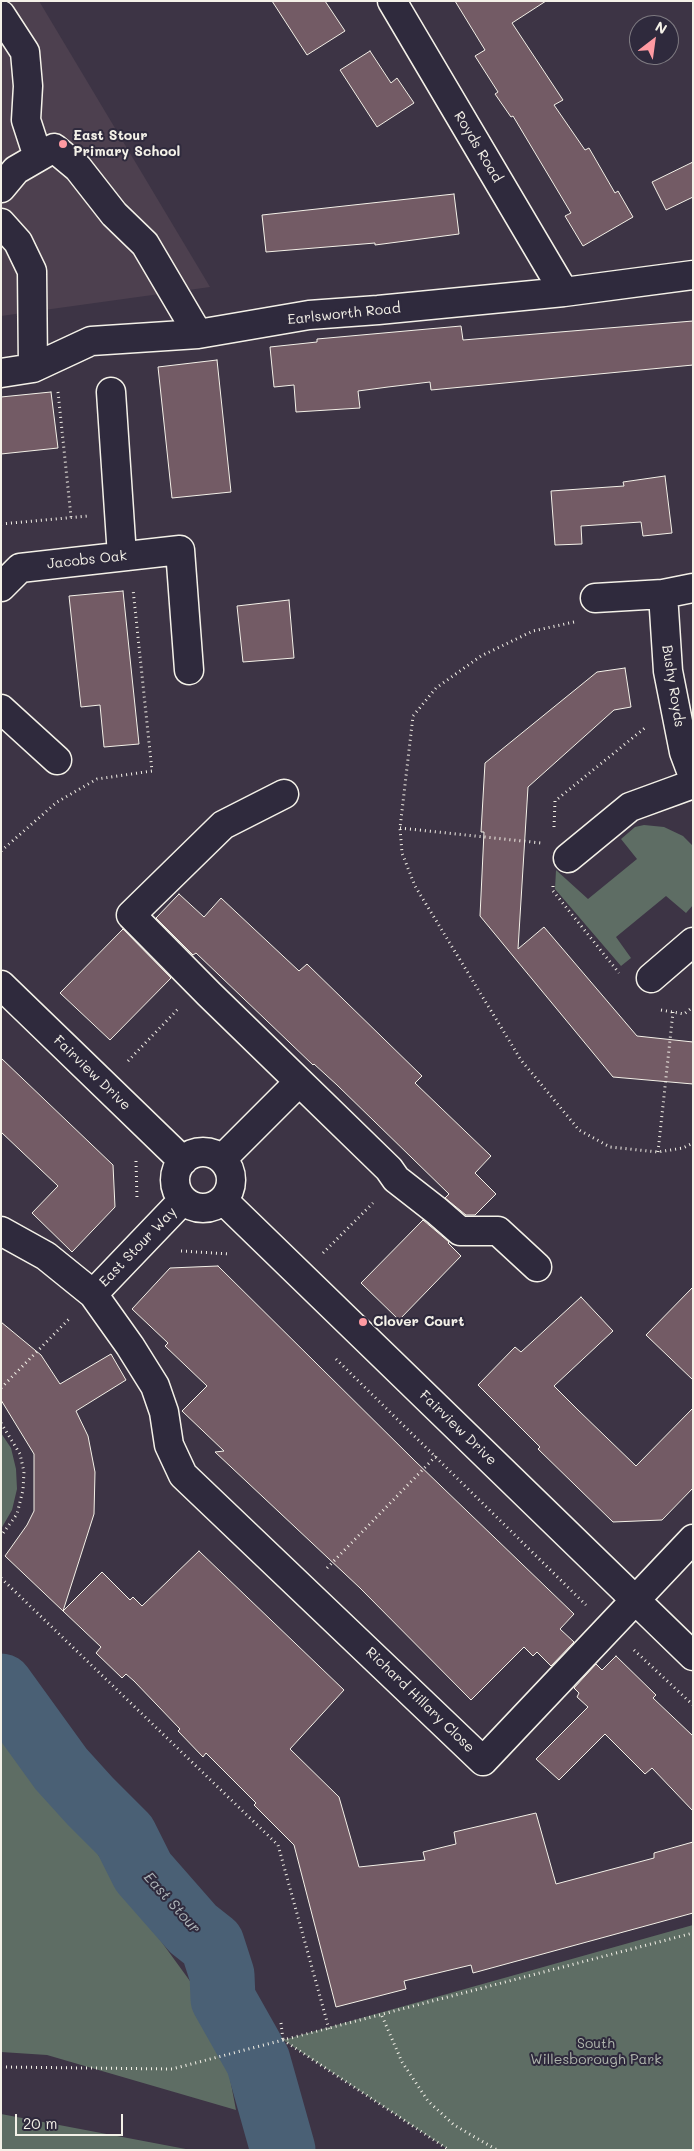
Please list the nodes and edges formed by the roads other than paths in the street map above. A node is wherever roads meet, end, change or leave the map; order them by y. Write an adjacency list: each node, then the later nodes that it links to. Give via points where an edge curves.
1 (392, 1): 7 (street, Royds Road)
2 (1, 15): 3 (street, via 25,52 26,120)
3 (38, 157): 4 (street, via 16,170); 8 (street, via 54,148 78,168 114,214 144,244)
4 (1, 188)
5 (1, 223): 9 (street, via 18,242 32,271)
6 (693, 275): 7 (street, Earlsworth Road)
7 (564, 292): 8 (street, Earlsworth Road, via 310,315)
8 (198, 334): 9 (street, Earlsworth Road, via 91,341)
9 (33, 368): 10 (street, Earlsworth Road)
10 (1, 373)
11 (111, 392): 12 (street)
12 (126, 556): 13 (street, Jacobs Oak, via 20,568); 17 (street, Jacobs Oak, via 180,550)
13 (1, 587)
14 (693, 588): 15 (street)
15 (662, 594): 16 (street); 20 (street, Bushy Royds, via 668,671 684,752)
16 (596, 598)
17 (189, 670)
18 (1, 709): 19 (street)
19 (57, 760)
20 (693, 776)
21 (693, 784): 23 (street, via 630,807)
22 (284, 794): 27 (street, via 223,825 131,915)
23 (568, 858)
24 (693, 942): 25 (street)
25 (651, 978)
26 (1, 985): 29 (street, Fairview Drive)
27 (299, 1082): 28 (street); 33 (street, via 393,1174 460,1231 498,1231)
28 (222, 1159): 29 (street, via 206,1152); 31 (street, via 231,1184)
29 (183, 1161): 30 (street, via 175,1177)
30 (184, 1200): 31 (street, via 199,1208 207,1208); 34 (street, East Stour Way)
31 (223, 1200): 37 (street, Fairview Drive)
32 (1, 1231): 34 (street, East Stour Way, via 46,1256)
33 (537, 1267)
34 (93, 1294): 36 (street, East Stour Way, via 155,1386 164,1412 169,1444 183,1475)
35 (693, 1539): 37 (street, Richard Hillary Close)
36 (305, 1590): 37 (street, Richard Hillary Close, via 483,1761)
37 (634, 1599): 38 (street, Fairview Drive)
38 (693, 1656)

